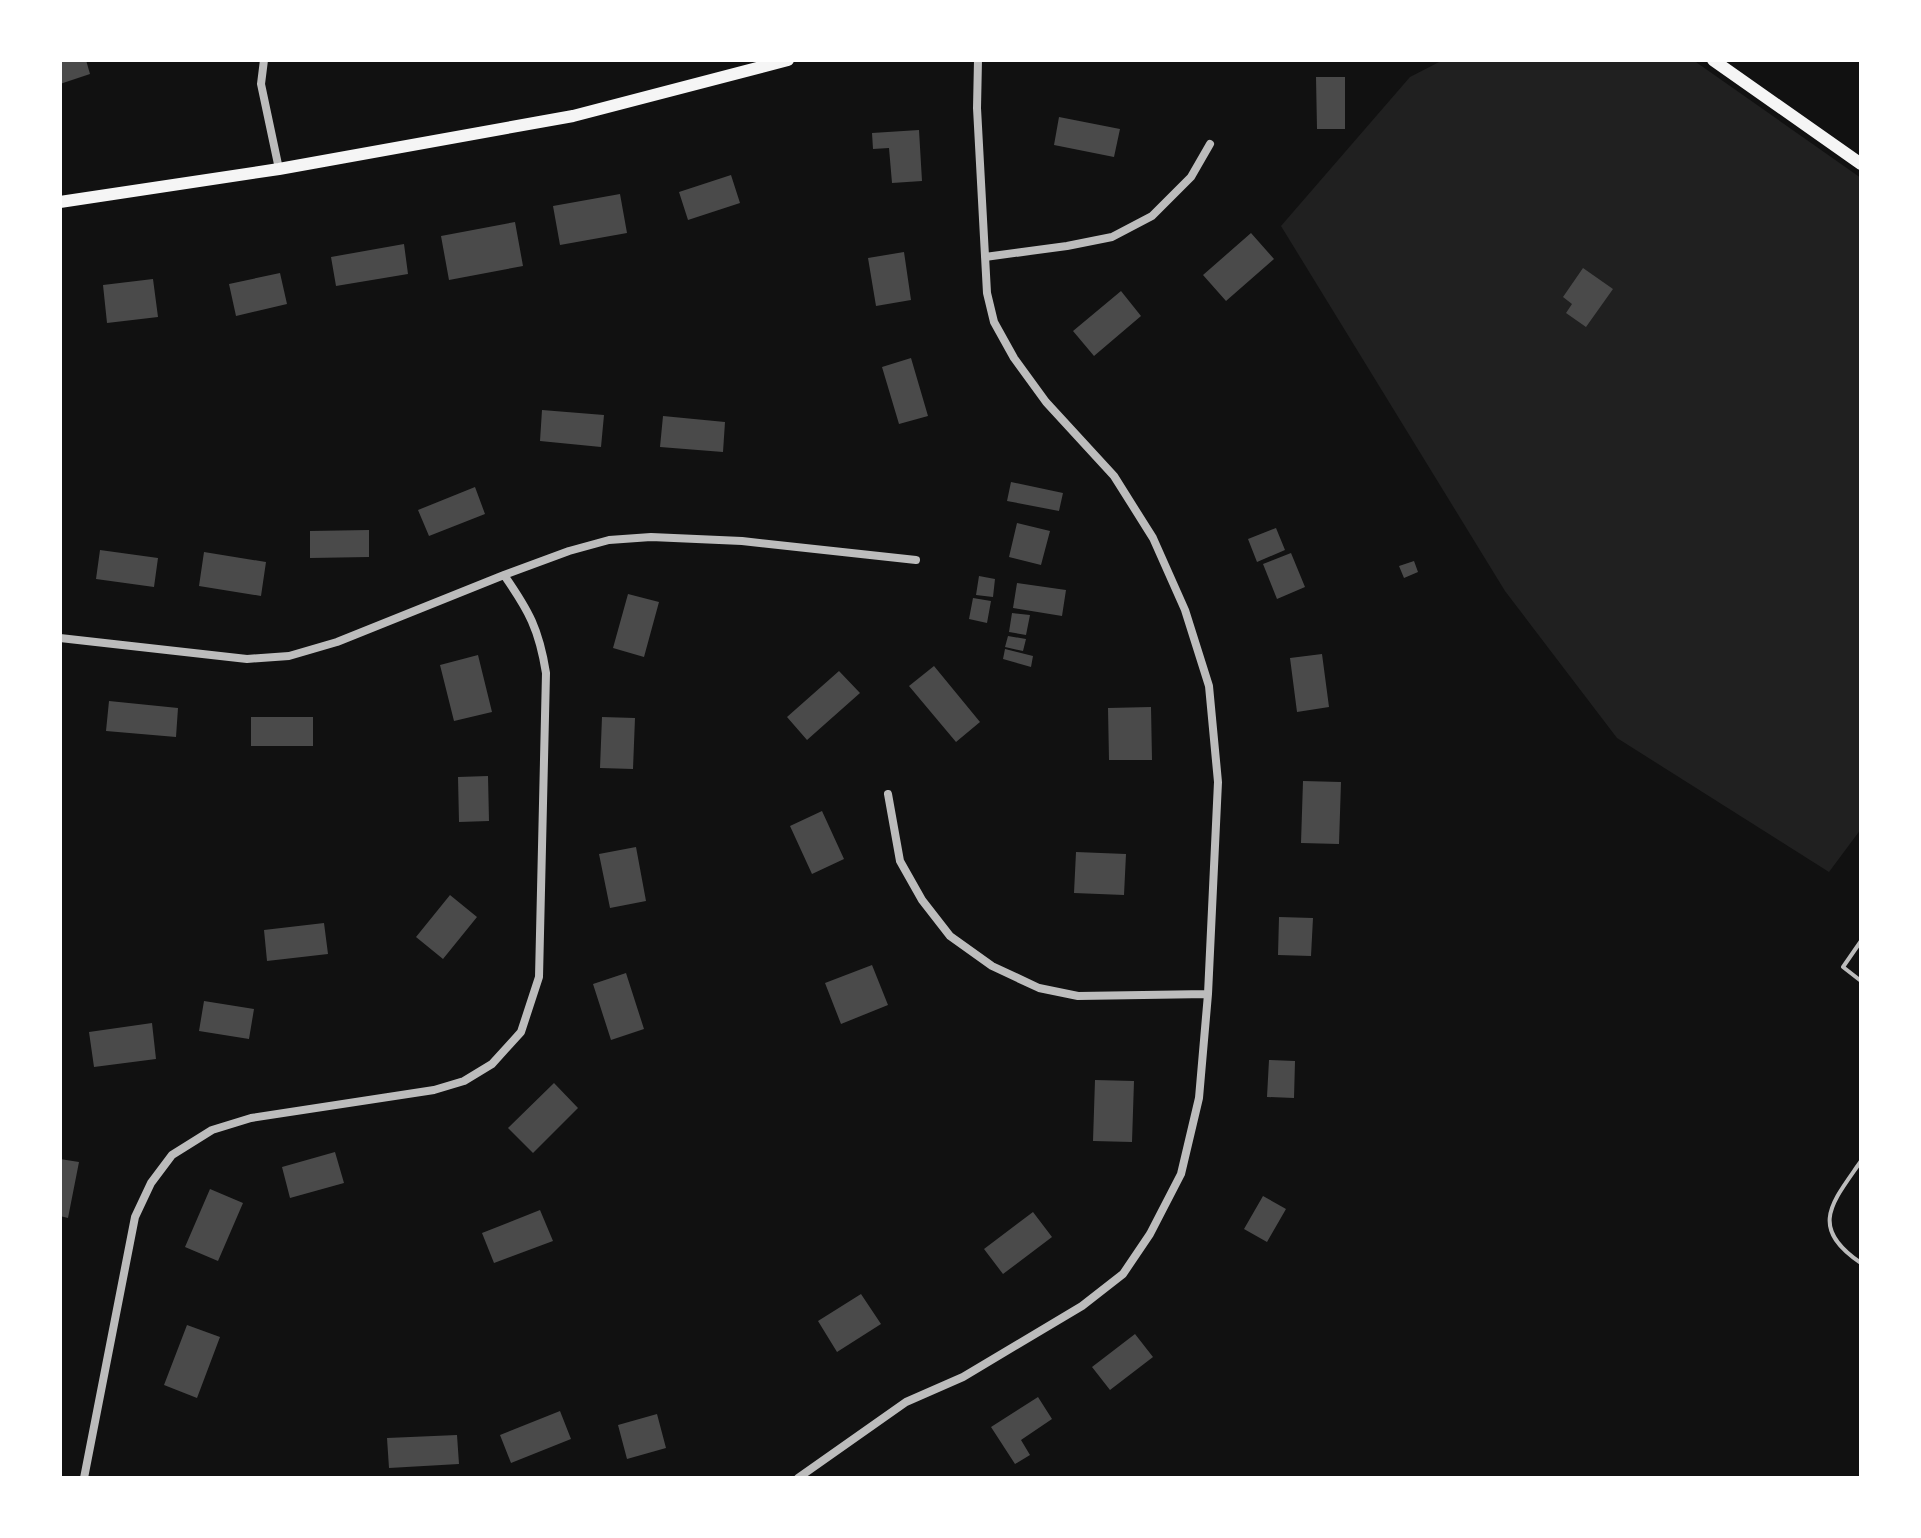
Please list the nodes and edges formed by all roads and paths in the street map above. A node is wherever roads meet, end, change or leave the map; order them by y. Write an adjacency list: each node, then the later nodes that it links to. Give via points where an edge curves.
1 (264, 60): 7 (street, via 261,84)
2 (788, 60): 7 (main road, via 573,116)
3 (978, 60): 9 (street)
4 (1713, 60): 6 (main road)
5 (1210, 144): 9 (street, via 1191,177 1152,216 1112,237)
6 (1861, 164)
7 (279, 169): 8 (main road)
8 (60, 202)
9 (985, 257): 16 (street, via 994,322 1046,402 1114,476 1153,538 1185,610 1209,686 1218,782)
10 (916, 560): 11 (street, via 651,537 609,540)
11 (504, 575): 12 (street, via 289,656 234,658); 19 (street, via 529,611 541,639 546,673 539,977 521,1032 492,1064 464,1081 251,1118 212,1130 172,1155 135,1217)
12 (60, 638)
13 (888, 794): 16 (street, via 900,861 922,900 950,936 992,966 1039,988 1078,996)
14 (1861, 941): 15 (lane, via 1843,967)
15 (1861, 981)
16 (1208, 994): 20 (street, via 1199,1098 1181,1174 1123,1274 1082,1306 963,1377 906,1402)
17 (1861, 1161): 18 (lane, via 1834,1200 1828,1220 1841,1249)
18 (1861, 1263)
19 (84, 1478)
20 (798, 1478)

